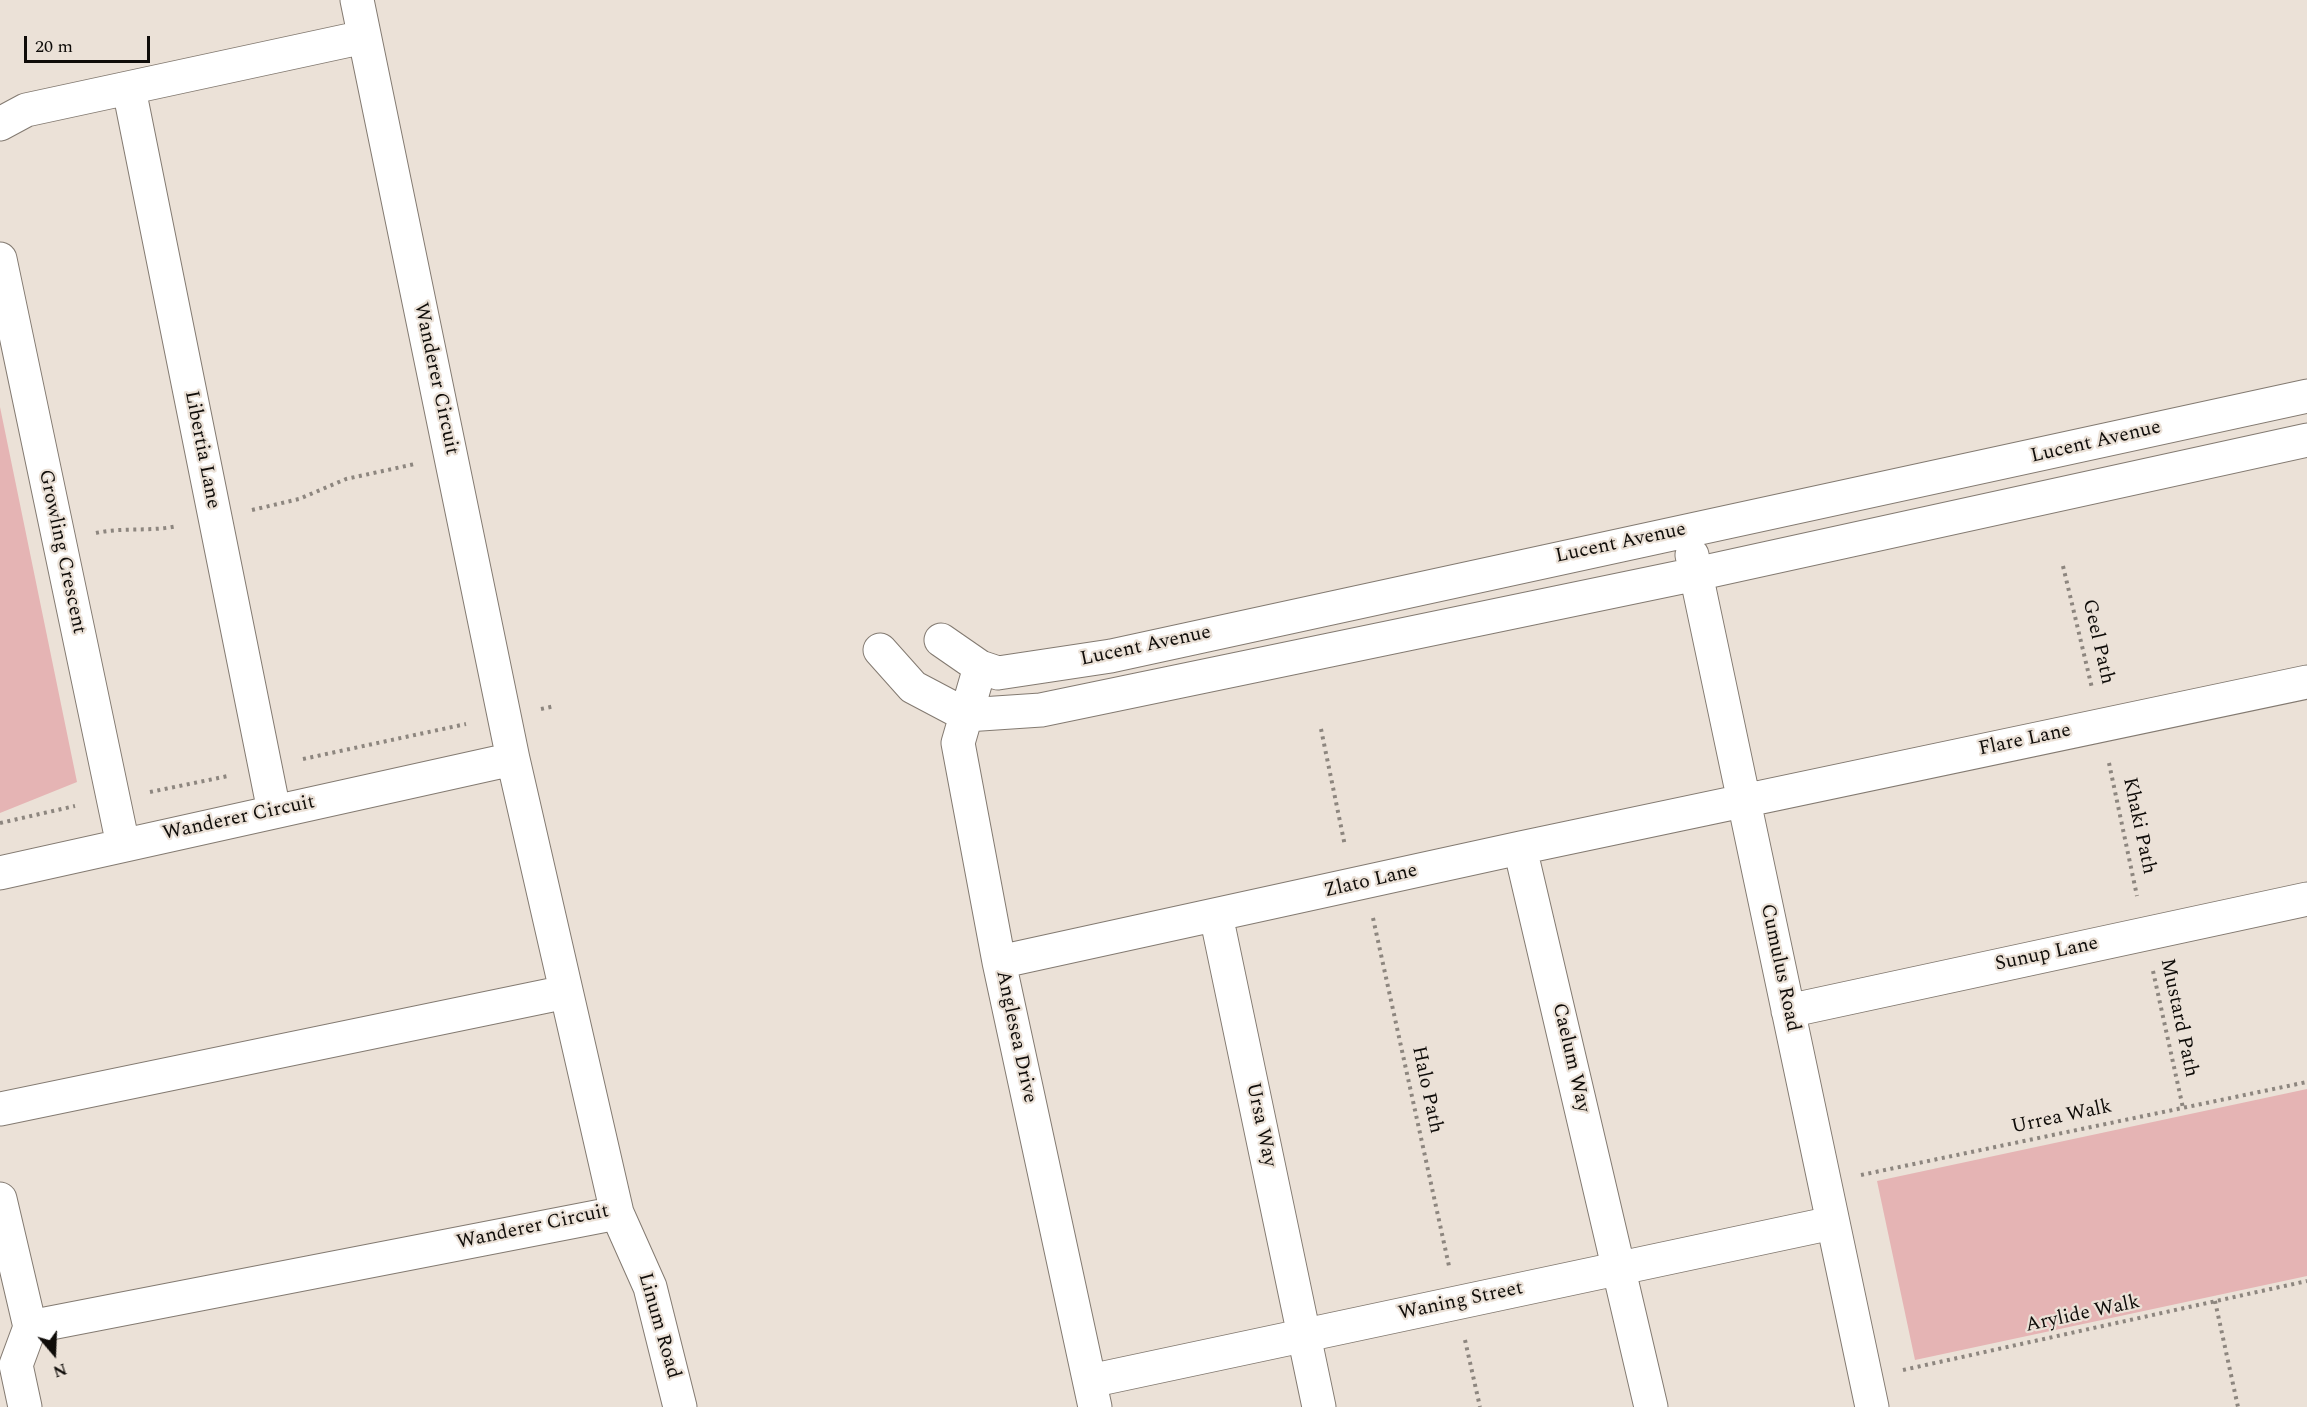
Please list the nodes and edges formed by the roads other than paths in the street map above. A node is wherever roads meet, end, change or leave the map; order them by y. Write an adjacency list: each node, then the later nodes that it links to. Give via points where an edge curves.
1 (357, 0): 2 (street, Wanderer Circuit)
2 (364, 37): 3 (street); 15 (street, Wanderer Circuit)
3 (129, 89): 4 (street, via 26,110); 17 (street, Libertia Lane)
4 (0, 124)
5 (0, 259): 18 (street, Growling Crescent)
6 (2307, 396): 8 (street, Lucent Avenue)
7 (2307, 440): 9 (street, Lucent Avenue)
8 (1686, 530): 9 (street, Cumulus Road); 12 (street, Lucent Avenue, via 1112,656 998,673)
9 (1696, 574): 14 (street, Lucent Avenue, via 1041,710); 16 (street, Cumulus Road)
10 (941, 640): 12 (street, Lucent Avenue)
11 (880, 650): 14 (street, via 913,687)
12 (980, 667): 14 (street, Anglesea Drive)
13 (2307, 682): 16 (street, Flare Lane)
14 (966, 715): 23 (street, Anglesea Drive, via 958,743)
15 (513, 759): 17 (street, Wanderer Circuit); 24 (street, Wanderer Circuit)
16 (1743, 800): 19 (street, Zlato Lane); 25 (street, Cumulus Road)
17 (274, 812): 18 (street, Wanderer Circuit)
18 (123, 845): 20 (street, Wanderer Circuit)
19 (1520, 848): 22 (street, Zlato Lane); 30 (street, Caelum Way)
20 (0, 873)
21 (2307, 898): 25 (street, Sunup Lane)
22 (1216, 915): 23 (street, Zlato Lane); 32 (street, Ursa Way)
23 (999, 962): 34 (street, Anglesea Drive)
24 (567, 992): 26 (street); 28 (street, Wanderer Circuit)
25 (1788, 1011): 29 (street, Cumulus Road)
26 (0, 1109)
27 (0, 1199): 31 (street)
28 (617, 1213): 31 (street, Wanderer Circuit); 36 (street, Linum Road, via 650,1287)
29 (1832, 1223): 30 (street, Waning Street); 33 (street, Cumulus Road)
30 (1620, 1268): 32 (street, Waning Street); 38 (street, Caelum Way)
31 (30, 1327): 35 (street, via 16,1365)
32 (1304, 1335): 34 (street, Waning Street); 37 (street, Ursa Way)
33 (1869, 1393)
34 (1093, 1394)
35 (25, 1407)
36 (680, 1407)
37 (1319, 1407)
38 (1651, 1407)

